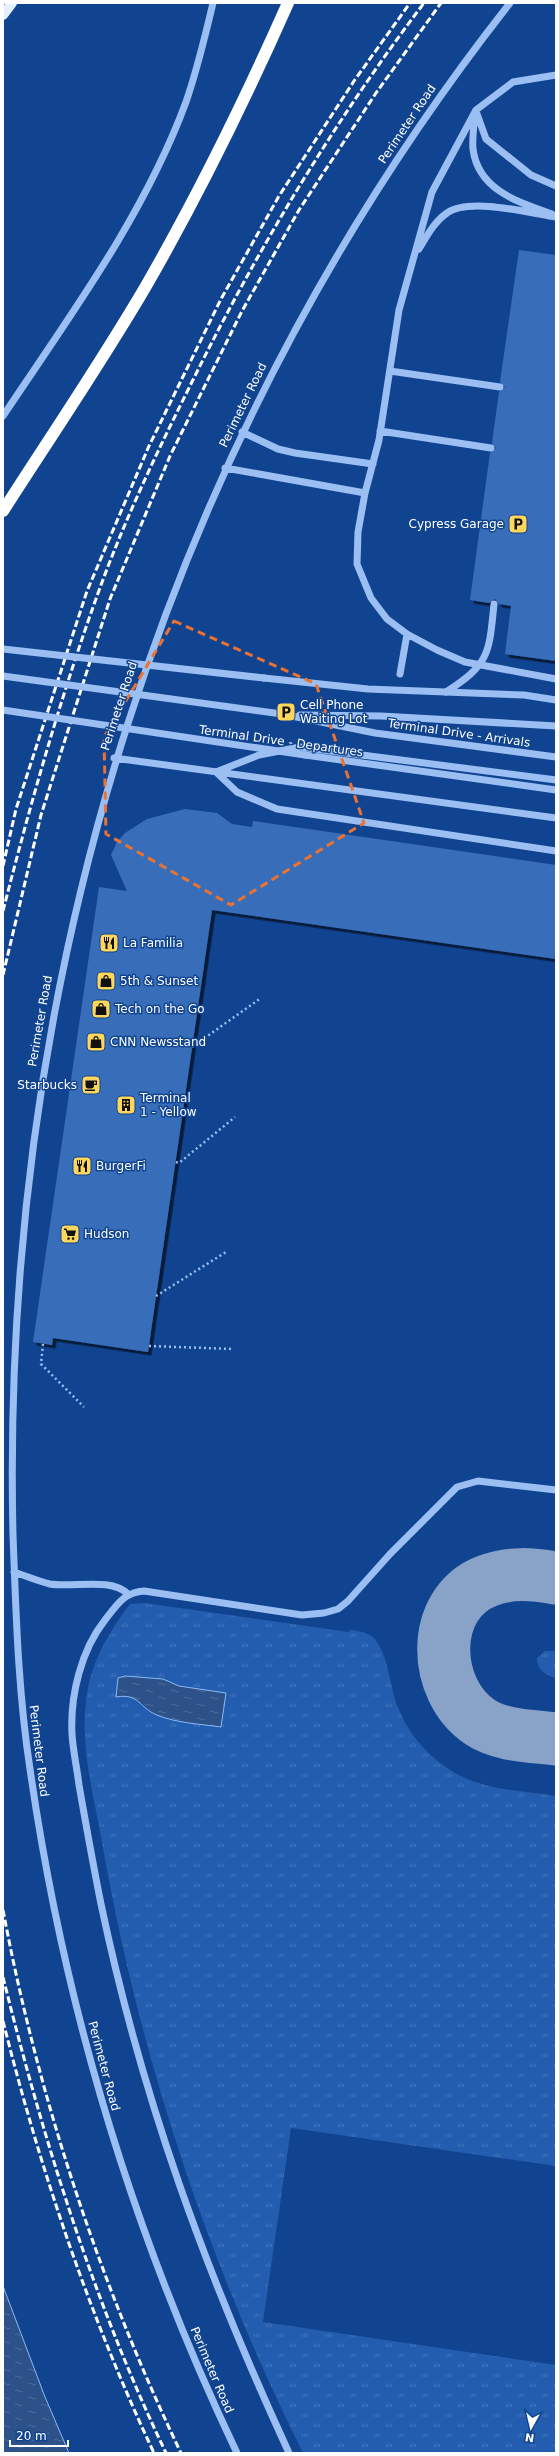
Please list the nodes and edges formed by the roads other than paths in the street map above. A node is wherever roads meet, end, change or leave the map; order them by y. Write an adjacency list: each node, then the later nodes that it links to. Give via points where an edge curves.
1 (12, 3): 5 (main road)
2 (213, 3): 13 (street, via 185,104 155,169 104,261)
3 (288, 3): 20 (highway, via 228,135 168,248 117,334)
4 (510, 3): 14 (street, Perimeter Road, via 451,79 369,200 281,353)
5 (3, 15)
6 (556, 75): 7 (street, via 513,82)
7 (476, 110): 8 (street, via 486,139 531,175); 9 (street, via 473,148 478,168 491,186 516,201); 10 (street, via 432,192)
8 (556, 186)
9 (556, 216): 10 (street, via 467,206 448,212 432,228)
10 (414, 258): 11 (street, via 399,310)
11 (390, 371): 12 (street); 15 (street)
12 (500, 387)
13 (3, 416)
14 (242, 432): 17 (street, via 278,449); 18 (street, Perimeter Road)
15 (380, 432): 16 (street); 17 (street)
16 (491, 448)
17 (373, 464): 19 (street)
18 (225, 468): 19 (street); 33 (street, Perimeter Road, via 171,594)
19 (365, 493): 22 (street, via 358,532 357,564 371,598 387,619)
20 (3, 510)
21 (494, 604): 27 (street, bridge, via 489,645 482,663 470,676)
22 (407, 634): 24 (street); 26 (street, via 465,662)
23 (3, 649): 27 (street, bridge, via 368,689)
24 (400, 674)
25 (3, 676): 30 (street, Terminal Drive - Arrivals, bridge)
26 (556, 679)
27 (446, 692): 28 (street, via 524,695)
28 (556, 700)
29 (3, 710): 36 (street, Terminal Drive - Departures, bridge, via 201,741)
30 (282, 714): 31 (street); 32 (street, Terminal Drive - Arrivals, via 375,733)
31 (556, 726)
32 (556, 757)
33 (114, 758): 34 (street); 40 (street, Perimeter Road, via 95,822 65,946 42,1068 24,1195 12,1383)
34 (215, 772): 35 (street, via 259,755 300,747); 37 (street); 38 (street, via 237,792 277,809)
35 (556, 780)
36 (556, 790)
37 (556, 818)
38 (556, 850)
39 (556, 1490): 41 (street, via 484,1481 468,1482 457,1487 348,1601 338,1609 324,1613 302,1615 144,1591)
40 (14, 1572): 41 (street, via 64,1586 113,1585 122,1588); 42 (street, Perimeter Road, via 28,1762 51,1896 86,2046 132,2198 188,2342)
41 (128, 1594): 43 (street, via 97,1630 81,1665 73,1704 72,1734 88,1844 140,2068 173,2171 213,2280)
42 (237, 2453)
43 (289, 2453)

